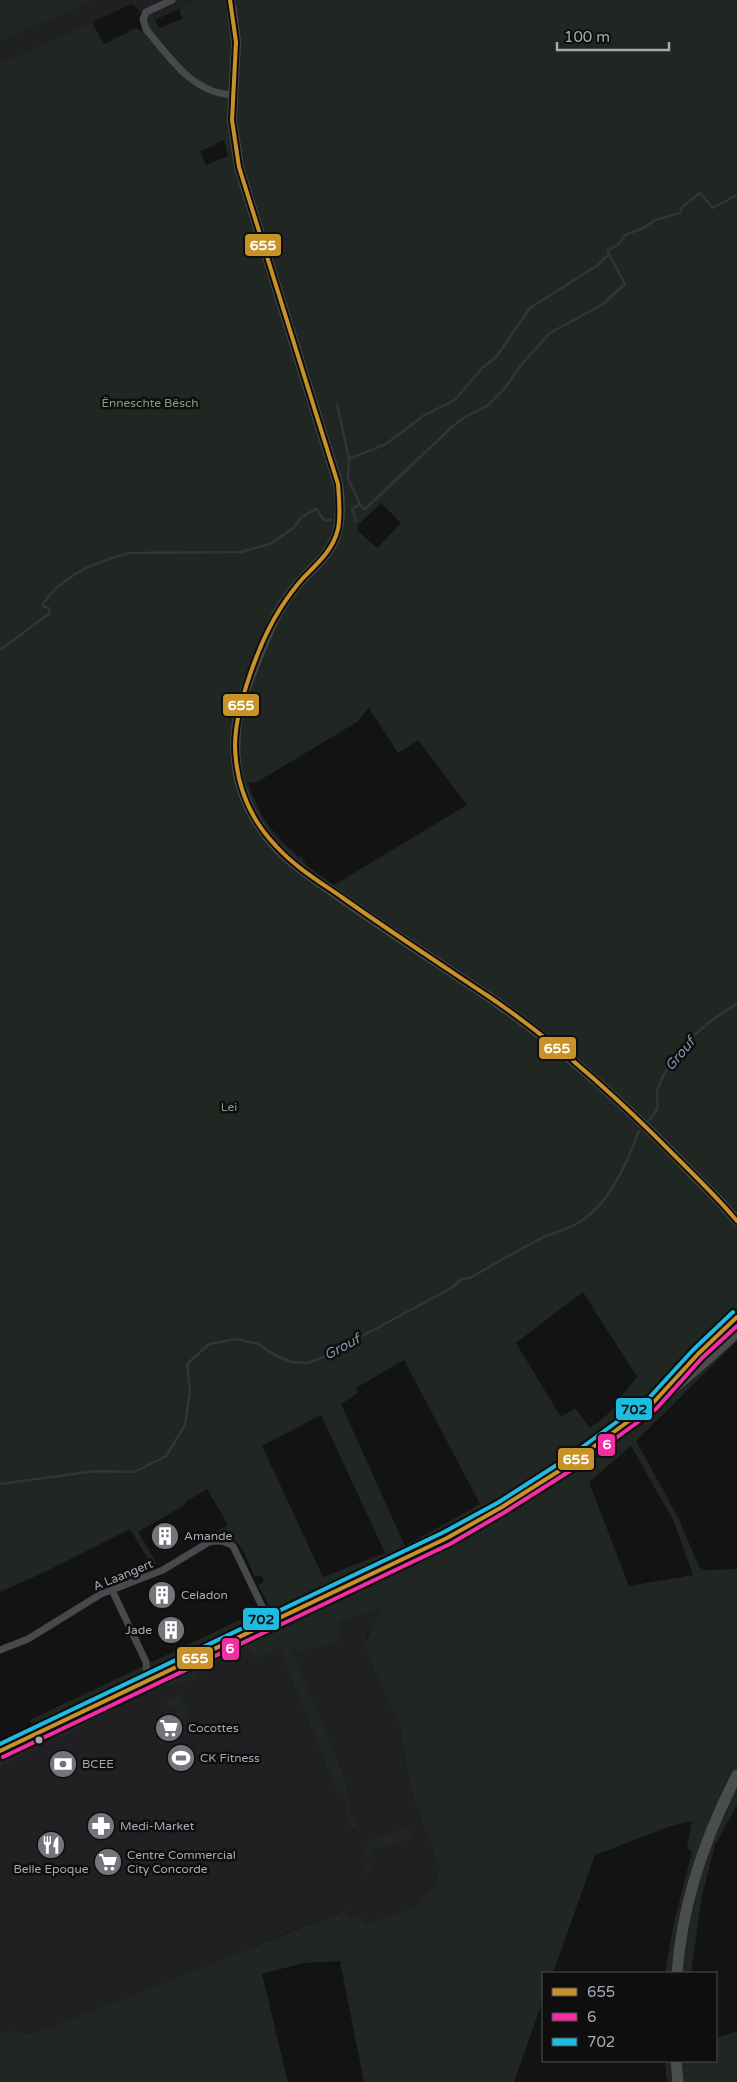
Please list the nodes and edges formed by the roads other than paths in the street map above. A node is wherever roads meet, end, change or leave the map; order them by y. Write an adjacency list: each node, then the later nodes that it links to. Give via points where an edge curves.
1 (172, 0): 3 (street, via 146,12 143,19 146,29 198,85 209,91)
2 (232, 9): 3 (main road, via 236,42)
3 (233, 95): 4 (main road, via 232,120 240,167 338,484 341,513 331,549 280,607 240,705 234,737 236,763 250,811 269,839 298,866 393,935 492,1000 588,1074 655,1136)
4 (737, 1220)
5 (737, 1317): 7 (main road)
6 (737, 1332): 7 (main road, via 706,1362)
7 (652, 1404): 9 (main road, via 570,1464 502,1507 447,1538)
8 (112, 1590): 9 (street, A Laangert, via 163,1570 217,1540 233,1546); 10 (street, A Laangert, via 28,1638); 11 (street, via 146,1662)
9 (270, 1623): 11 (main road)
10 (0, 1650)
11 (147, 1681): 12 (main road)
12 (0, 1751)
13 (737, 1775): 14 (main road, via 705,1844 690,1896)
14 (677, 1972)
15 (676, 2062): 16 (main road)
16 (678, 2082)

